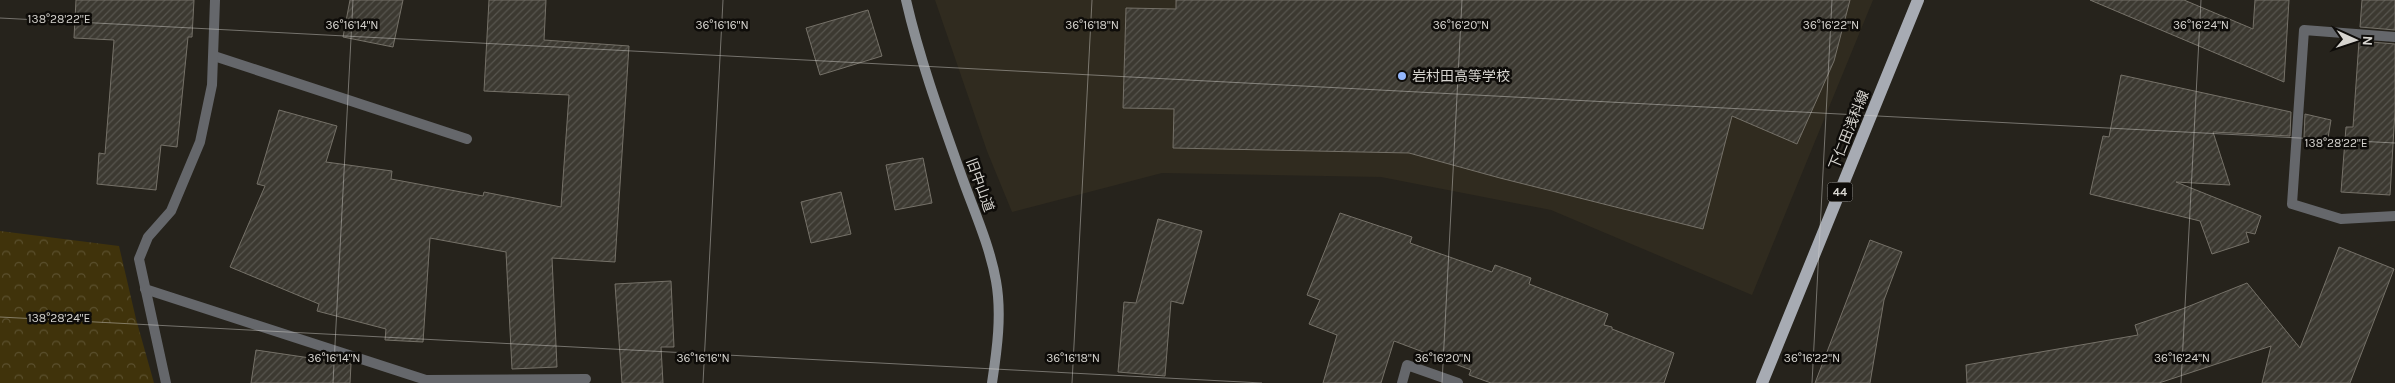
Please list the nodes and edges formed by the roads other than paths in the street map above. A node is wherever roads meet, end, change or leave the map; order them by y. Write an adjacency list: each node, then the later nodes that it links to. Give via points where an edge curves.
1 (215, 0): 5 (street)
2 (906, 0): 12 (main road, 旧中山道, via 997,282 999,317)
3 (1918, 0): 15 (main road, 下仁田浅科線 / 44)
4 (2395, 36): 7 (street, via 2304,30 2292,204 2340,219)
5 (214, 56): 6 (street); 8 (street, via 212,85 200,142 171,211 148,237 139,259)
6 (467, 139)
7 (2395, 216)
8 (144, 289): 10 (street); 11 (street)
9 (586, 379): 10 (street)
10 (426, 382)
11 (166, 383)
12 (992, 383)
13 (1402, 383): 14 (street, via 1407,365)
14 (1458, 383)
15 (1762, 383)

